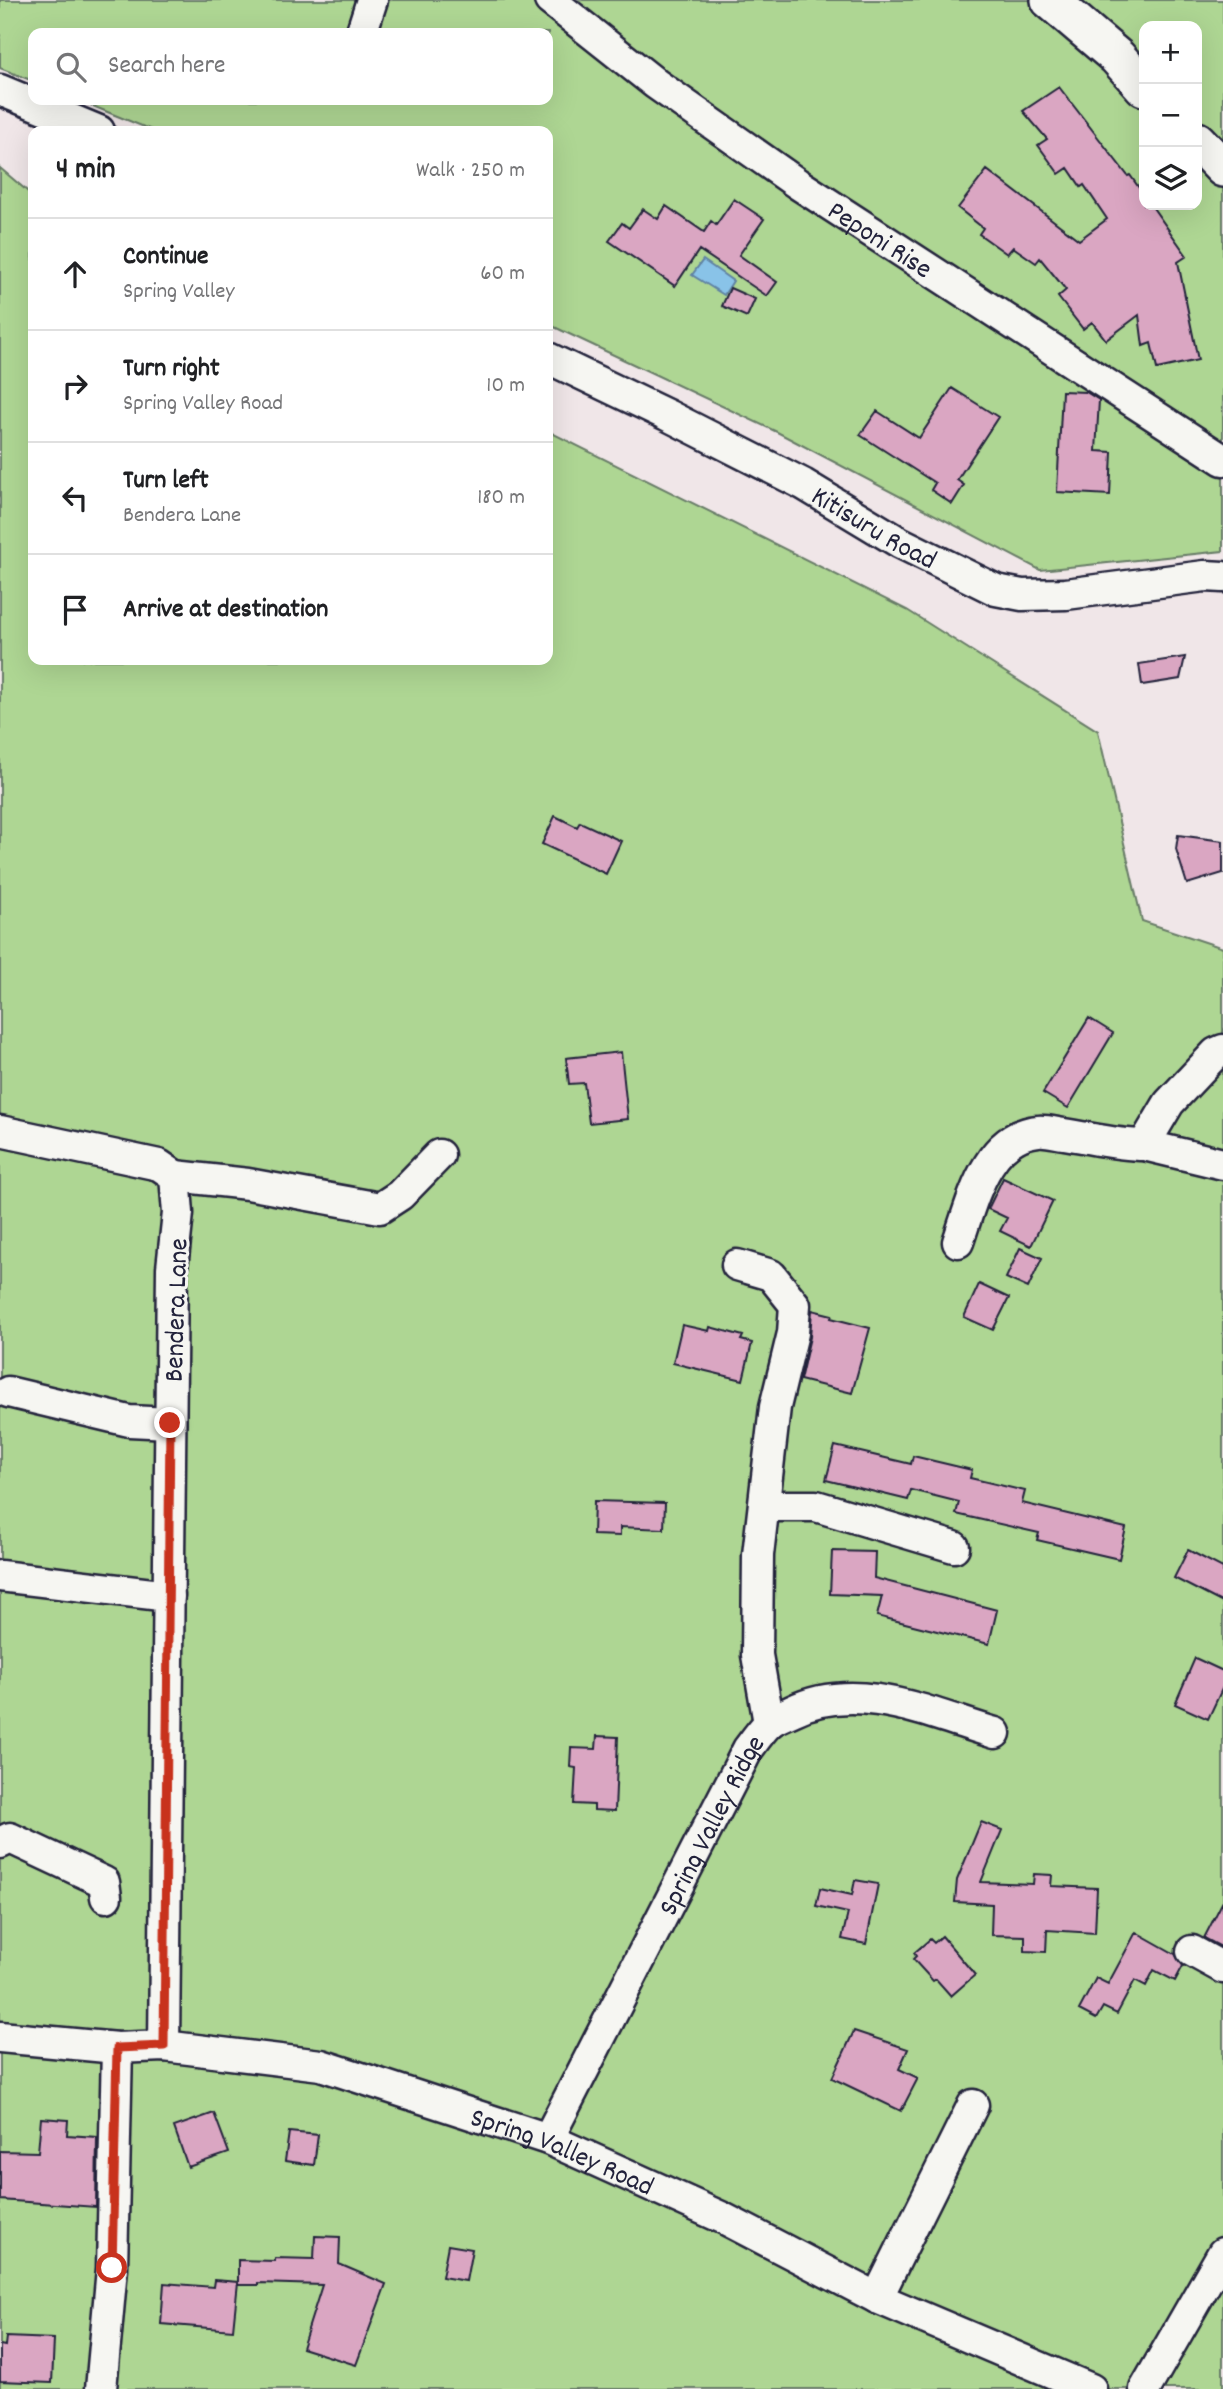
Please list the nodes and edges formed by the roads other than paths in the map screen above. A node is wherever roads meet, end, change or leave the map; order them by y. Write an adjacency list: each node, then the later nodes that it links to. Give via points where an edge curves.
1 (372, 0): 4 (street)
2 (550, 0): 13 (street, Peponi Rise, via 656,84 798,184)
3 (1051, 0): 5 (main road)
4 (363, 28)
5 (1141, 84)
6 (0, 90): 7 (street)
7 (28, 102)
8 (36, 105): 9 (street)
9 (87, 126)
10 (1202, 146): 11 (main road)
11 (1223, 168)
12 (553, 360): 14 (street, Kitisuru Road, via 803,484 899,542 996,590 1022,595 1066,594)
13 (1223, 460)
14 (1223, 577)
15 (1223, 1050): 17 (street, via 1169,1103)
16 (0, 1131): 20 (street, via 159,1165)
17 (1144, 1145): 19 (street); 21 (street, via 1038,1130 1013,1139 989,1162)
18 (439, 1155): 20 (street, via 400,1195 380,1208)
19 (1223, 1164)
20 (175, 1176): 24 (street, Bendera Lane, via 178,1213 172,1268)
21 (958, 1242)
22 (737, 1265): 25 (street, via 771,1275 795,1304 793,1333 775,1407)
23 (8, 1392): 24 (street, via 129,1421)
24 (170, 1423): 28 (street, Bendera Lane)
25 (765, 1506): 26 (street, via 816,1506); 29 (street, via 758,1555 757,1655)
26 (954, 1547)
27 (0, 1576): 28 (street)
28 (169, 1596): 36 (street, Bendera Lane)
29 (769, 1723): 30 (street, Spring Valley Ridge, via 826,1701 885,1699); 39 (street, Spring Valley Ridge, via 748,1749)
30 (995, 1733)
31 (0, 1843): 32 (street, via 10,1838 104,1882)
32 (106, 1897)
33 (1192, 1951): 34 (street)
34 (1223, 1968)
35 (0, 2037): 37 (street, Spring Valley Road)
36 (164, 2046): 37 (street, Spring Valley Road); 39 (street, Spring Valley Road, via 321,2065)
37 (117, 2048): 43 (street, via 112,2268)
38 (973, 2105): 41 (street)
39 (548, 2138): 41 (street, Spring Valley Road, via 723,2218)
40 (1223, 2253): 45 (street)
41 (877, 2298): 42 (street, Spring Valley Road)
42 (1047, 2380): 44 (street, Spring Valley Road)
43 (101, 2389)
44 (1091, 2389)
45 (1145, 2389)

